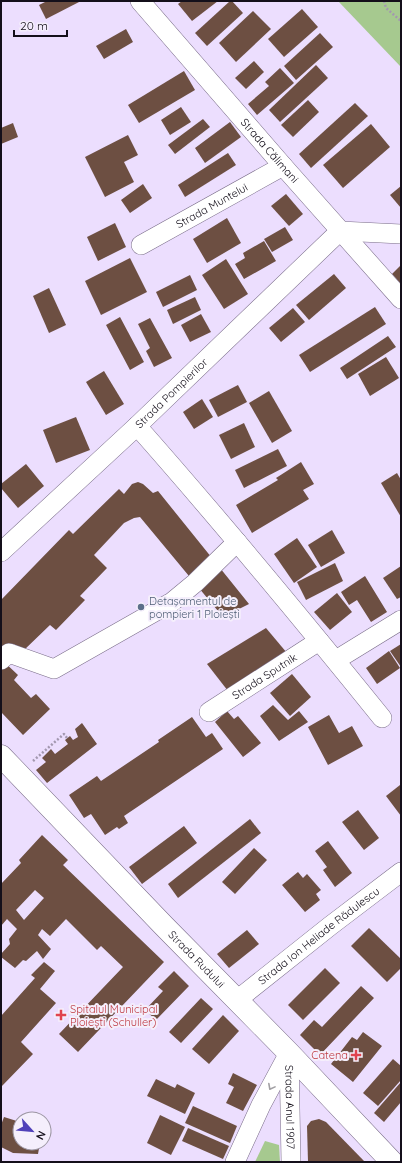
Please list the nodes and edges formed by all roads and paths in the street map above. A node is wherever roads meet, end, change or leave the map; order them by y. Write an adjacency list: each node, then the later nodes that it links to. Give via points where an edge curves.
1 (140, 1): 4 (street, Strada Călimani)
2 (384, 1): 3 (path, via 386,8)
3 (401, 21)
4 (283, 166): 5 (street, Strada Călimani); 7 (street, Strada Muntelui)
5 (340, 231): 6 (street); 8 (street, Strada Călimani); 9 (street, Strada Pompierilor)
6 (401, 234)
7 (141, 245)
8 (401, 299)
9 (137, 426): 10 (street); 11 (street, Strada Pompierilor)
10 (236, 542): 13 (street); 14 (street, via 172,602 54,669 9,653)
11 (1, 552)
12 (401, 620): 15 (street)
13 (319, 640): 15 (street); 16 (street, Strada Sputnik)
14 (1, 660)
15 (336, 660): 17 (street)
16 (209, 712)
17 (382, 718)
18 (67, 738): 20 (path, via 64,734)
19 (1, 756): 20 (main road, Strada Rudului)
20 (17, 774): 22 (main road, Strada Rudului)
21 (401, 872): 22 (street, Strada Ion Heliade Rădulescu)
22 (237, 1000): 23 (main road, Strada Rudului)
23 (289, 1053): 24 (street, one-way to 24, via 261,1105); 25 (street, Strada Anul 1907); 26 (main road, Strada Rudului)
24 (235, 1162)
25 (291, 1162)
26 (392, 1162)

